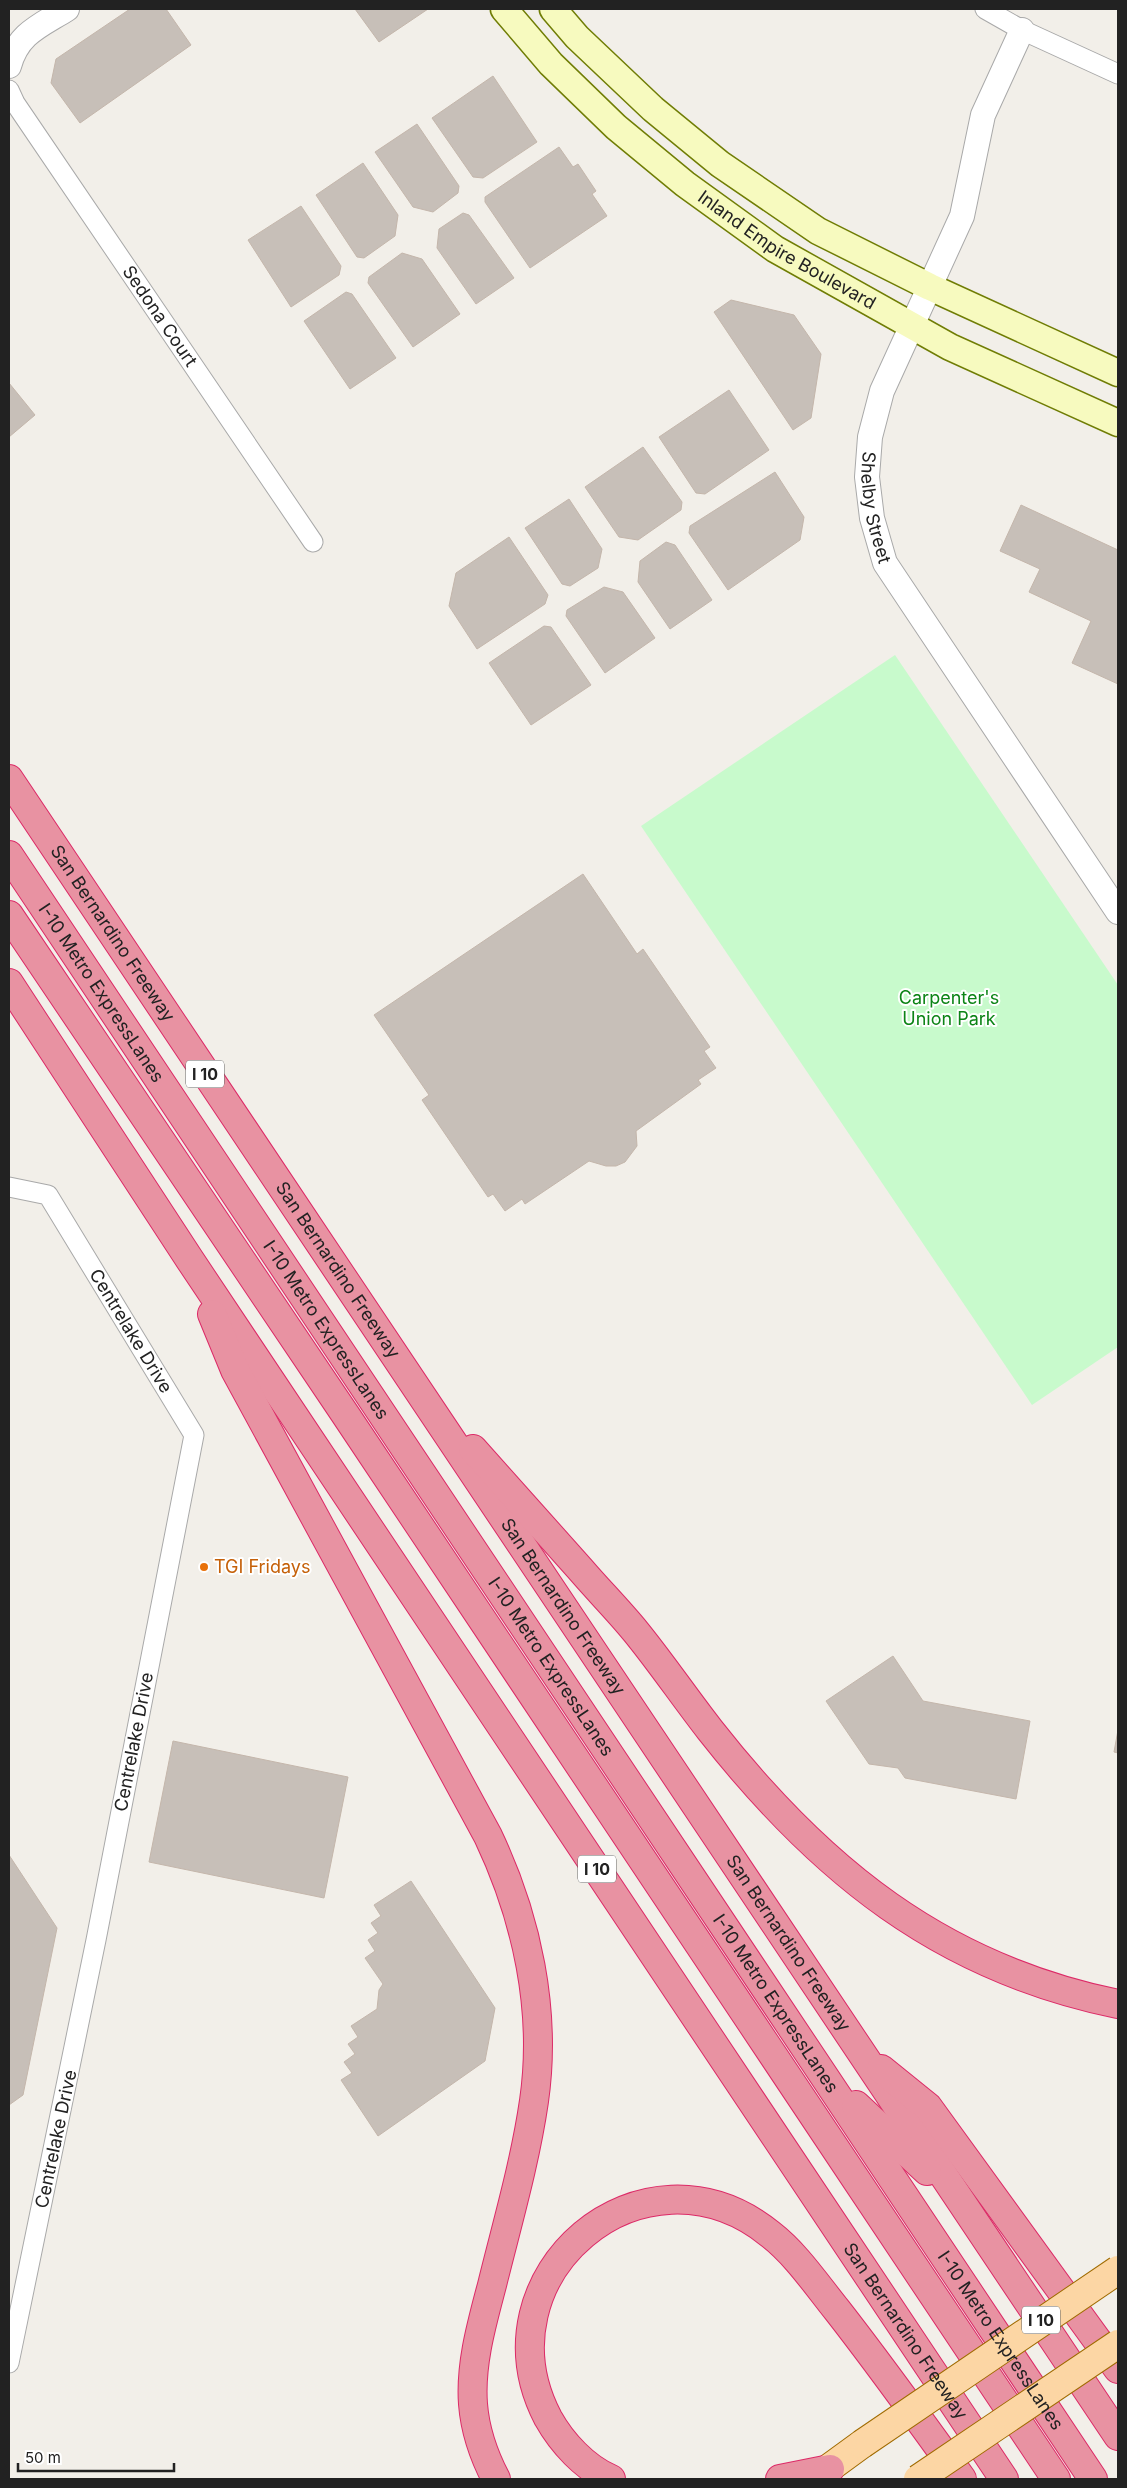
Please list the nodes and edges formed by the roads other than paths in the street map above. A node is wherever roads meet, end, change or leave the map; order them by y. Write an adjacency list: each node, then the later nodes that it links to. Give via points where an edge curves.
1 (67, 9): 6 (street, via 24,36 13,50)
2 (504, 9): 10 (main road, Inland Empire Boulevard, via 551,64 616,128 685,184 775,249)
3 (553, 9): 9 (main road, Inland Empire Boulevard, via 577,37 646,102 720,164 818,230)
4 (985, 9): 5 (street)
5 (1022, 30): 7 (street); 9 (street, Shelby Street, via 983,115 962,216)
6 (9, 66)
7 (1118, 74)
8 (9, 90): 13 (street, Sedona Court)
9 (930, 287): 10 (street, Shelby Street); 11 (main road, Inland Empire Boulevard)
10 (912, 327): 12 (main road, Inland Empire Boulevard); 16 (street, Shelby Street, via 882,391 870,437 867,478 872,518 885,563)
11 (1118, 373)
12 (1118, 423)
13 (313, 542)
14 (9, 778): 21 (highway, San Bernardino Freeway / I 10)
15 (9, 855): 24 (highway, I-10 Metro ExpressLanes)
16 (1118, 912)
17 (9, 915): 38 (highway, I-10 Metro ExpressLanes)
18 (9, 983): 20 (highway, San Bernardino Freeway / I 10)
19 (9, 1187): 28 (street, Centrelake Drive, via 48,1195 194,1435 92,1960)
20 (190, 1260): 32 (highway, via 235,1370 488,1836 510,1889 525,1941 536,2013 534,2100 473,2373 475,2422 481,2446); 37 (highway, San Bernardino Freeway / I 10)
21 (402, 1369): 22 (highway, via 635,1631 710,1730 767,1798 840,1871 901,1917 979,1960 1015,1975); 23 (highway, San Bernardino Freeway / I 10)
22 (1118, 2004)
23 (859, 2052): 25 (highway, San Bernardino Freeway / I 10); 29 (highway, via 928,2107)
24 (820, 2072): 25 (highway); 39 (highway, I-10 Metro ExpressLanes)
25 (962, 2205): 30 (highway, San Bernardino Freeway / I 10)
26 (1118, 2270): 31 (main road, bridge)
27 (1118, 2344): 35 (main road, bridge)
28 (9, 2363)
29 (1118, 2369)
30 (1118, 2436)
31 (822, 2474): 34 (highway)
32 (496, 2479)
33 (611, 2479): 36 (highway, via 592,2468 569,2447 544,2410 531,2362 533,2316 554,2265 588,2230 608,2217 640,2204 680,2199 708,2203 741,2216 770,2233 867,2348)
34 (780, 2479)
35 (918, 2479)
36 (962, 2479)
37 (1004, 2479)
38 (1056, 2479)
39 (1093, 2479)

